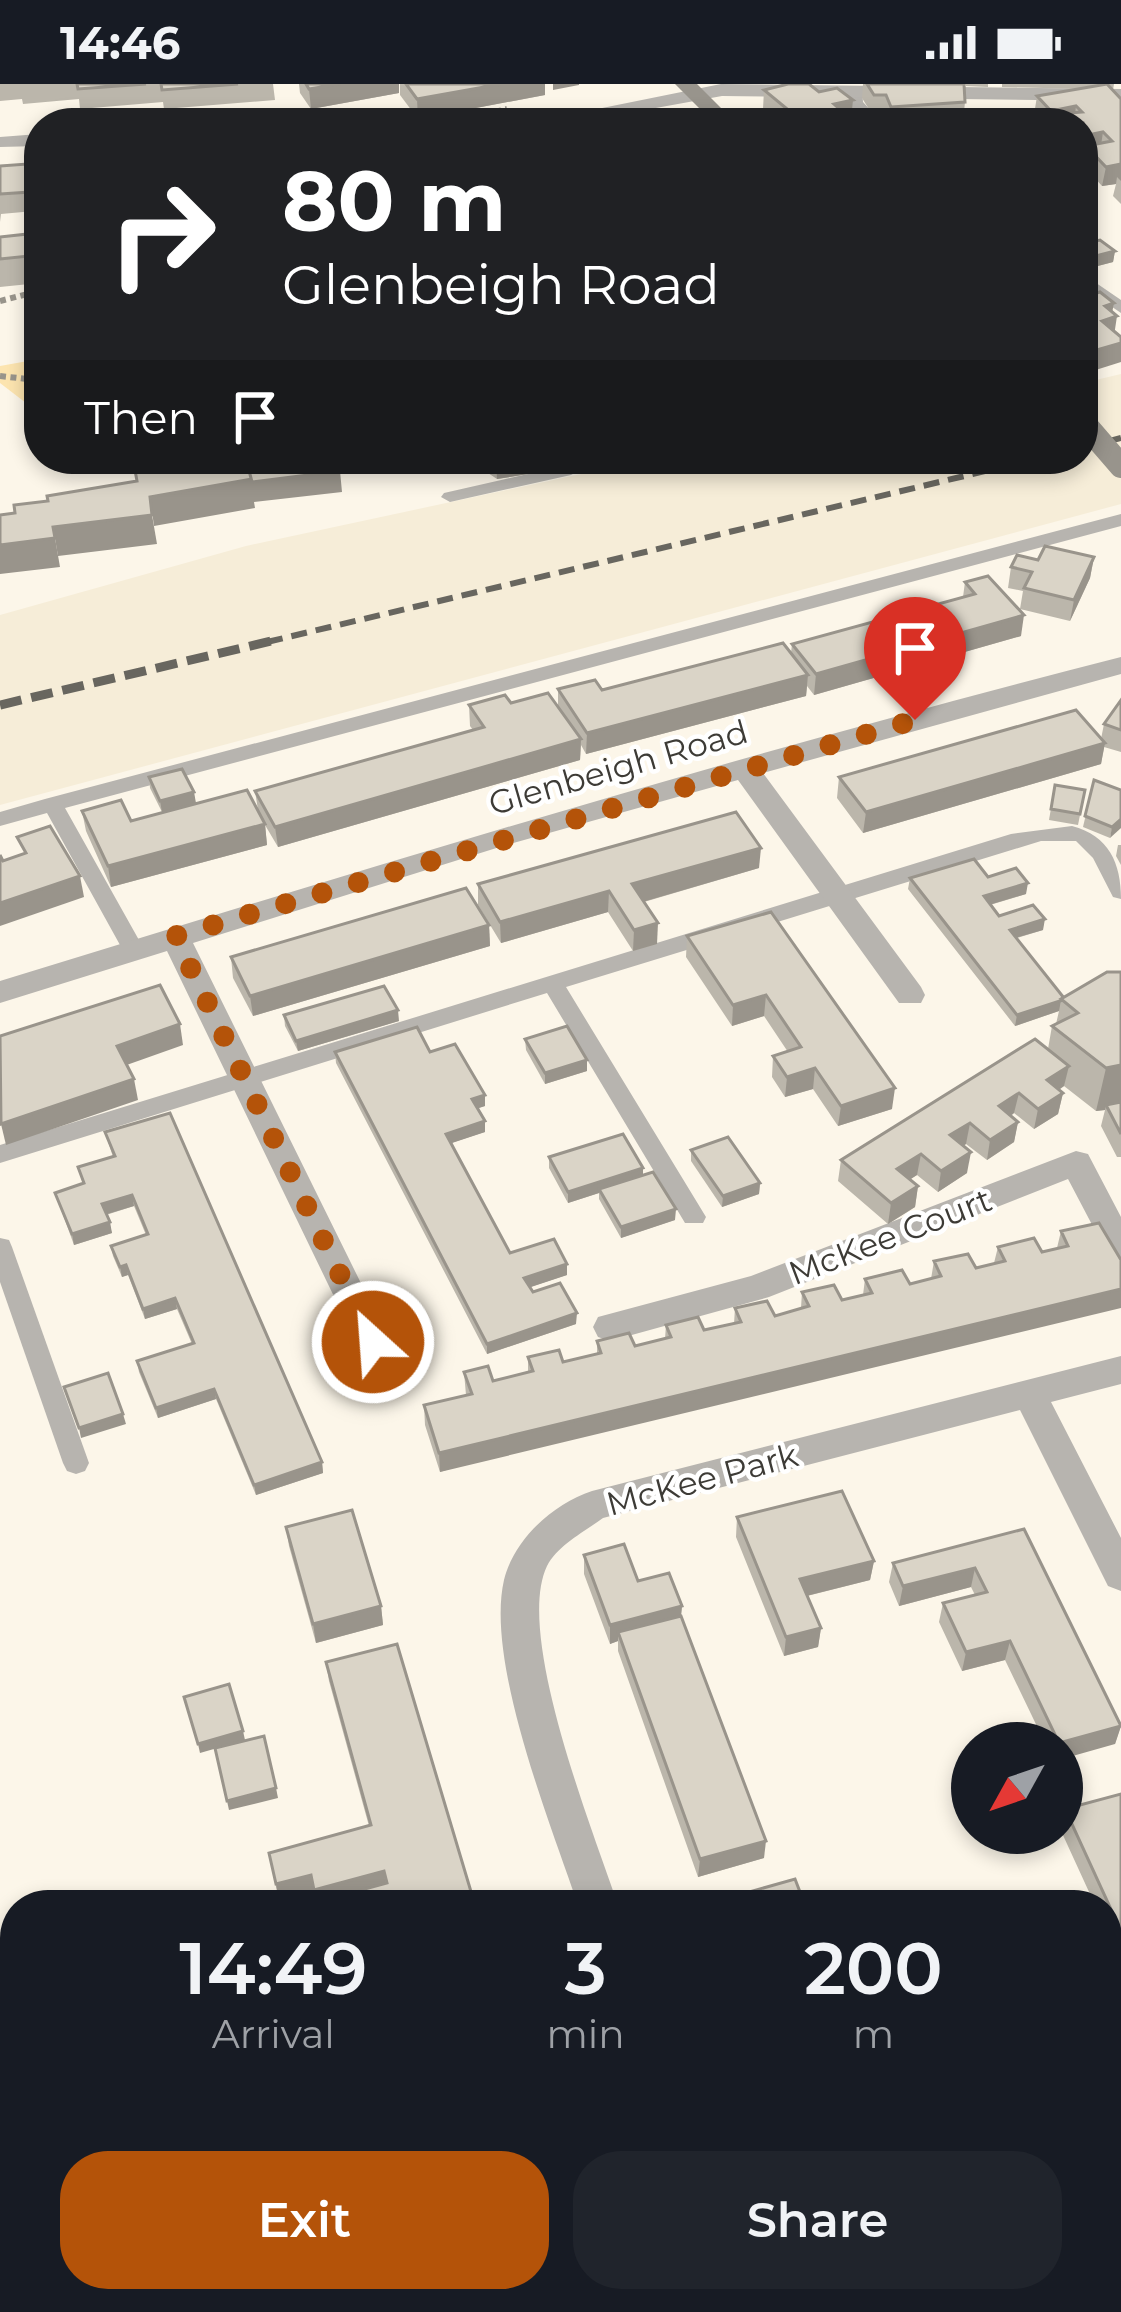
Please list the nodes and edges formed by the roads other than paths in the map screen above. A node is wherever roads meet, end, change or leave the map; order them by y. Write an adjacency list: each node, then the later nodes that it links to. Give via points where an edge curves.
1 (690, 89): 2 (street); 4 (street)
2 (857, 91): 3 (street); 5 (lane)
3 (1121, 95)
4 (605, 108)
5 (860, 108)
6 (24, 141): 7 (street)
7 (4, 142)
8 (1098, 439): 9 (main road, bridge)
9 (1121, 466)
10 (552, 474): 11 (lane)
11 (450, 497)
12 (1121, 520): 15 (lane)
13 (1121, 665): 14 (street, Glenbeigh Road)
14 (745, 769): 18 (street); 19 (street, Glenbeigh Road)
15 (52, 804): 16 (lane); 20 (lane)
16 (0, 819)
17 (1121, 892): 18 (lane, via 1096,847 1067,828)
18 (837, 895): 21 (lane); 23 (street)
19 (175, 936): 20 (street, Glenbeigh Road); 24 (street)
20 (133, 949): 22 (street, Glenbeigh Road)
21 (552, 982): 24 (lane); 26 (lane)
22 (0, 992)
23 (910, 995)
24 (244, 1077): 25 (lane); 30 (street)
25 (0, 1154)
26 (694, 1217)
27 (0, 1247): 33 (lane)
28 (1121, 1248): 29 (street, McKee Court, via 1076,1163 758,1288)
29 (610, 1328)
30 (373, 1342)
31 (1121, 1370): 32 (street, McKee Park)
32 (1029, 1394): 34 (street); 35 (street, McKee Park, via 592,1506 532,1554 517,1615 531,1691)
33 (76, 1463)
34 (1121, 1575)
35 (593, 1890)

